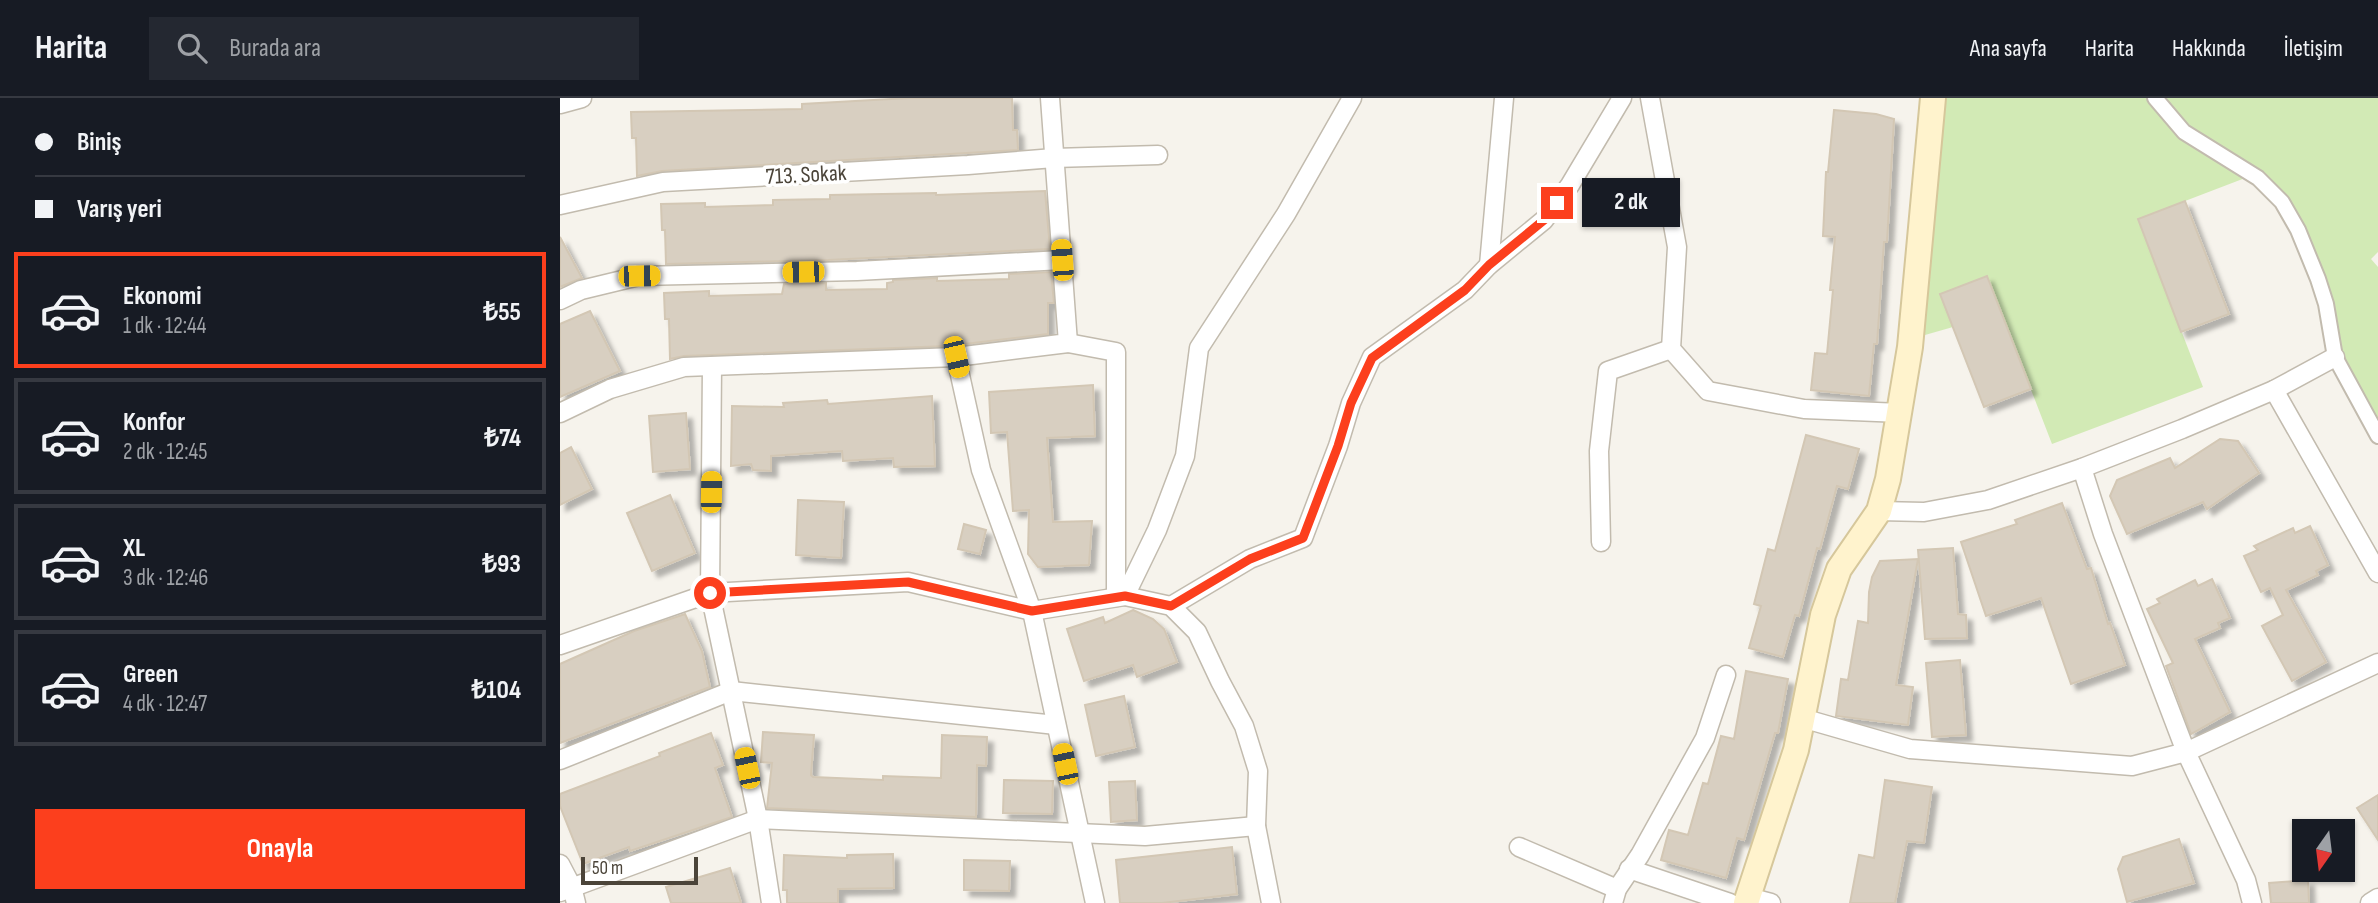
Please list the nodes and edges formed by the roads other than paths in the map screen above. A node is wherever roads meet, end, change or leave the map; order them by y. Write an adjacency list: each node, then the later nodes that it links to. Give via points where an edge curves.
1 (582, 98): 9 (street)
2 (1049, 98): 11 (street)
3 (1352, 98): 30 (street, via 1286,214 1199,348 1185,456 1157,530)
4 (1504, 98): 14 (street)
5 (1622, 98): 14 (street, via 1570,186 1544,220)
6 (1650, 98): 17 (street, via 1677,247)
7 (1933, 98): 23 (main road)
8 (2155, 98): 19 (street, via 2184,132 2258,178 2281,202 2318,279)
9 (560, 104)
10 (1158, 155): 11 (street, 713. Sokak)
11 (1054, 158): 12 (street, 713. Sokak, via 663,182); 13 (street)
12 (560, 205)
13 (1062, 260): 15 (street, via 639,276); 16 (street)
14 (1489, 265): 31 (street, via 1465,290 1372,358 1351,403 1303,538 1250,559)
15 (560, 300)
16 (1068, 343): 18 (street); 30 (street, via 1116,352)
17 (1671, 349): 23 (street, via 1708,391 1804,409); 27 (street, via 1608,371 1599,451)
18 (956, 357): 20 (street); 32 (street, via 981,470)
19 (2335, 357): 21 (street); 24 (street)
20 (712, 366): 22 (street, via 684,367 610,389); 29 (street)
21 (2274, 390): 25 (street); 28 (street)
22 (560, 413)
23 (1901, 413): 26 (main road)
24 (2378, 436)
25 (2082, 468): 26 (street, via 1987,500 1924,512); 39 (street)
26 (1879, 511): 37 (main road, via 1839,569 1823,615)
27 (1601, 542)
28 (2378, 573)
29 (710, 593): 32 (street, via 908,582); 33 (street); 36 (street)
30 (1121, 597): 31 (street); 32 (street)
31 (1171, 606): 42 (street, via 1197,632 1244,726 1258,771)
32 (1032, 611): 38 (street)
33 (560, 645)
34 (2378, 663): 39 (street)
35 (1726, 675): 46 (street, via 1705,738)
36 (731, 691): 38 (street); 40 (street); 41 (street)
37 (1802, 718): 39 (street, via 1910,749 2132,766); 50 (main road)
38 (1056, 725): 43 (street)
39 (2186, 752): 54 (street, via 2246,880)
40 (560, 760)
41 (758, 819): 43 (street); 47 (street); 51 (street)
42 (1256, 826): 43 (street, via 1145,836); 53 (street)
43 (1079, 833): 52 (street)
44 (1518, 847): 48 (street)
45 (560, 864): 47 (street)
46 (1629, 869): 48 (street); 50 (street)
47 (569, 894)
48 (1615, 896)
49 (2378, 898): 55 (street)
50 (1749, 901)
51 (771, 903)
52 (1095, 903)
53 (1271, 903)
54 (2252, 903)
55 (2370, 903)

